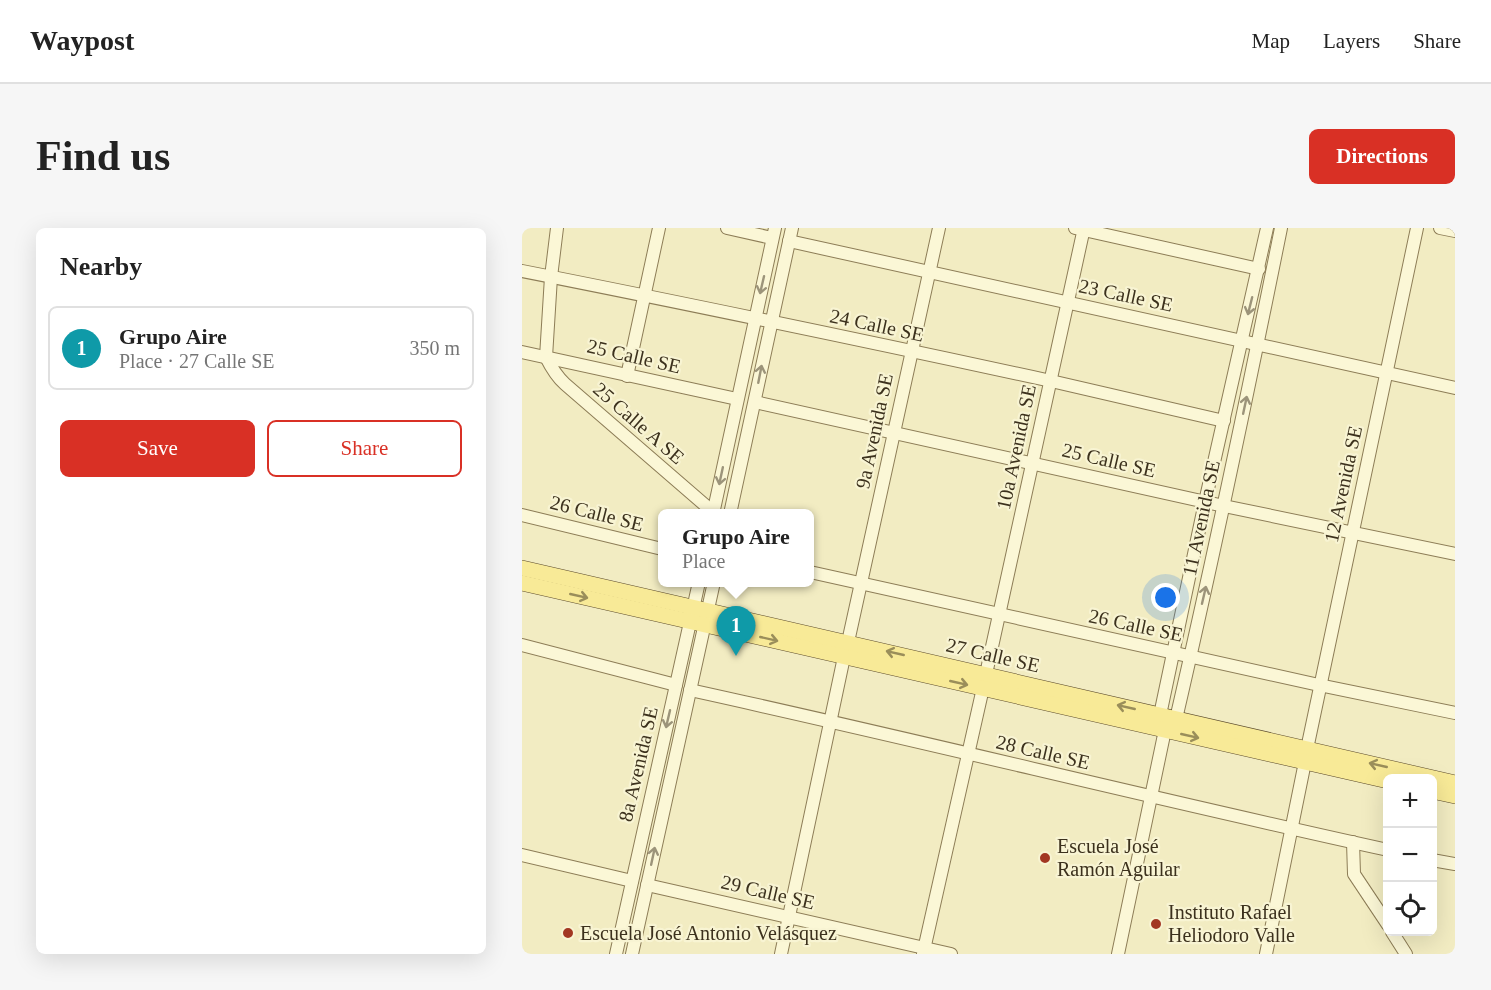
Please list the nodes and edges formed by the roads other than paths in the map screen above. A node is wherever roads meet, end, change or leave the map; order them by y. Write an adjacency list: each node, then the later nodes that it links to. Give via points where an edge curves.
1 (557, 228): 17 (street)
2 (659, 228): 18 (street)
3 (727, 228): 12 (street)
4 (792, 228): 13 (street)
5 (939, 228): 16 (street, 9a Avenida SE)
6 (1267, 228): 14 (street, 11 Avenida SE)
7 (1281, 228): 23 (street, 11 Avenida SE)
8 (1417, 228): 27 (street, 12 Avenida SE)
9 (1440, 228): 11 (street)
10 (1081, 229): 14 (street); 19 (street, 10a Avenida SE)
11 (1455, 231)
12 (774, 233): 20 (street, one-way to 20)
13 (789, 241): 16 (street, 23 Calle SE); 21 (street)
14 (1259, 269): 22 (street, 11 Avenida SE, one-way to 22)
15 (522, 271): 17 (street, 24 Calle SE)
16 (929, 272): 19 (street, 23 Calle SE); 25 (street, 9a Avenida SE)
17 (551, 277): 18 (street, 24 Calle SE); 26 (street)
18 (644, 294): 20 (street, 24 Calle SE); 28 (street)
19 (1069, 303): 22 (street, 23 Calle SE); 29 (street, 10a Avenida SE)
20 (754, 320): 21 (street, 24 Calle SE); 31 (street)
21 (771, 323): 25 (street, 24 Calle SE); 32 (street, one-way to 21)
22 (1241, 341): 23 (street, 23 Calle SE); 33 (street, 11 Avenida SE)
23 (1257, 344): 27 (street, 23 Calle SE); 37 (street, 11 Avenida SE, one-way to 23)
24 (522, 351): 26 (street, 25 Calle SE)
25 (912, 352): 29 (street, 24 Calle SE); 34 (street, 9a Avenida SE)
26 (546, 357): 28 (street, 25 Calle SE); 38 (street, 25 Calle A SE, via 557,377)
27 (1387, 373): 30 (street, 23 Calle SE); 42 (street, 12 Avenida SE)
28 (627, 376): 31 (street, 25 Calle SE)
29 (1051, 381): 33 (street, 24 Calle SE); 35 (street, 10a Avenida SE)
30 (1455, 388)
31 (737, 399): 39 (street, one-way to 39)
32 (755, 402): 34 (street, 25 Calle SE); 40 (street)
33 (1224, 421): 36 (street, 11 Avenida SE)
34 (894, 431): 35 (street, 25 Calle SE); 48 (street, 9a Avenida SE)
35 (1033, 462): 36 (street, 25 Calle SE); 52 (street, 10a Avenida SE)
36 (1205, 502): 37 (street, 25 Calle SE); 55 (street, 11 Avenida SE)
37 (1224, 506): 42 (street, 25 Calle SE); 56 (street, 11 Avenida SE, one-way to 37)
38 (708, 509)
39 (714, 509)
40 (731, 509)
41 (522, 515): 43 (street, 26 Calle SE)
42 (1353, 532): 44 (street, 25 Calle SE); 59 (street, 12 Avenida SE)
43 (658, 548)
44 (1455, 554)
45 (522, 568): 51 (main road, 27 Calle SE)
46 (814, 573): 48 (street, 26 Calle SE)
47 (522, 583): 51 (main road, 27 Calle SE, one-way to 51)
48 (861, 584): 52 (street, 26 Calle SE); 54 (street, 9a Avenida SE)
49 (699, 587): 51 (street, 8a Avenida SE)
50 (712, 587): 51 (street, 8a Avenida SE)
51 (699, 615): 54 (main road, 27 Calle SE); 58 (street, 8a Avenida SE); 60 (street, 8a Avenida SE)
52 (1000, 615): 55 (street, 26 Calle SE); 57 (street, 10a Avenida SE)
53 (522, 645): 58 (street)
54 (846, 649): 57 (main road, 27 Calle SE); 63 (street, 9a Avenida SE)
55 (1174, 653): 56 (street, 26 Calle SE); 64 (street, 11 Avenida SE)
56 (1190, 657): 59 (street, 26 Calle SE); 62 (street, 11 Avenida SE)
57 (985, 681): 64 (main road, 27 Calle SE); 65 (street, 10a Avenida SE)
58 (676, 685): 78 (street, 8a Avenida SE, one-way to 78)
59 (1320, 685): 61 (street, 26 Calle SE); 66 (street, 12 Avenida SE)
60 (690, 690): 63 (street, 28 Calle SE); 79 (street, 8a Avenida SE, one-way to 60)
61 (1455, 712)
62 (1176, 718): 64 (main road, 27 Calle SE); 66 (main road, 27 Calle SE)
63 (831, 721): 65 (street, 28 Calle SE); 80 (street, 9a Avenida SE)
64 (1162, 722): 66 (main road, 27 Calle SE, one-way to 66); 71 (street, 11 Avenida SE)
65 (968, 754): 71 (street, 28 Calle SE); 83 (street, 10a Avenida SE)
66 (1306, 755): 67 (main road, 27 Calle SE); 68 (main road, 27 Calle SE, one-way to 66); 72 (street, 12 Avenida SE)
67 (1383, 779)
68 (1455, 783)
69 (1437, 792): 70 (main road)
70 (1455, 796)
71 (1151, 797): 72 (street, 28 Calle SE); 88 (street, 11 Avenida SE)
72 (1292, 829): 73 (street, 28 Calle SE); 89 (street, 12 Avenida SE)
73 (1353, 842): 74 (street, 28 Calle SE); 81 (street, via 1354,874)
74 (1383, 849)
75 (522, 855): 78 (street)
76 (1437, 861): 77 (street)
77 (1455, 864)
78 (632, 881): 84 (street, 8a Avenida SE)
79 (647, 885): 80 (street, 29 Calle SE); 85 (street, 8a Avenida SE)
80 (789, 917): 83 (street, 29 Calle SE); 86 (street, 9a Avenida SE)
81 (1383, 918)
82 (1395, 936): 90 (street)
83 (923, 951): 87 (street, 29 Calle SE)
84 (616, 954)
85 (632, 954)
86 (781, 954)
87 (951, 954)
88 (1118, 954)
89 (1266, 954)
90 (1406, 954)

